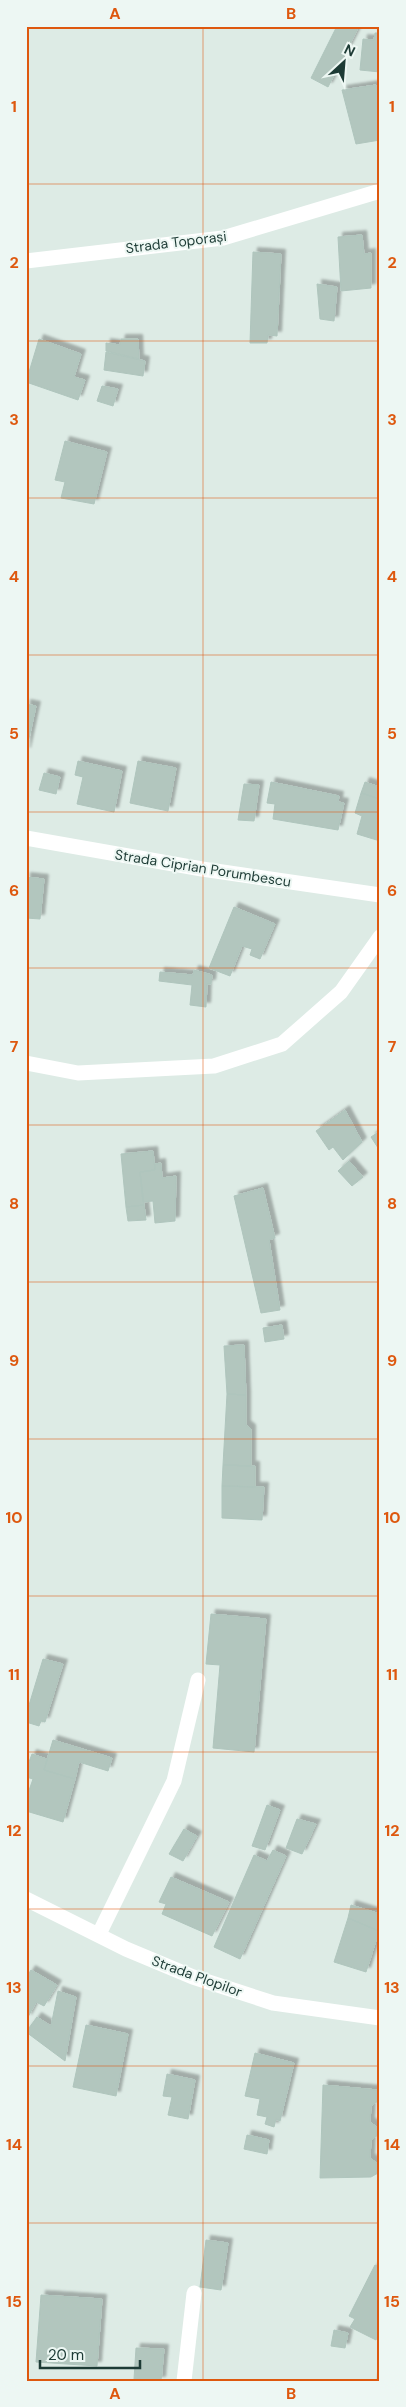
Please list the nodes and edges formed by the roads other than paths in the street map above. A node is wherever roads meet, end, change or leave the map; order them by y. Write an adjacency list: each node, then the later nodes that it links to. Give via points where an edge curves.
1 (380, 191): 2 (street, Strada Toporași, via 223,238)
2 (26, 261)
3 (26, 838): 4 (street, Strada Ciprian Porumbescu, via 202,869)
4 (380, 894)
5 (380, 937): 6 (street, via 341,992 282,1044 214,1066 78,1073)
6 (26, 1062)
7 (198, 1680): 9 (street, via 174,1780)
8 (26, 1899): 9 (street, Strada Plopilor)
9 (99, 1934): 10 (street, Strada Plopilor, via 193,1977 273,2003)
10 (380, 2018)
11 (194, 2293): 12 (street)
12 (184, 2381)

